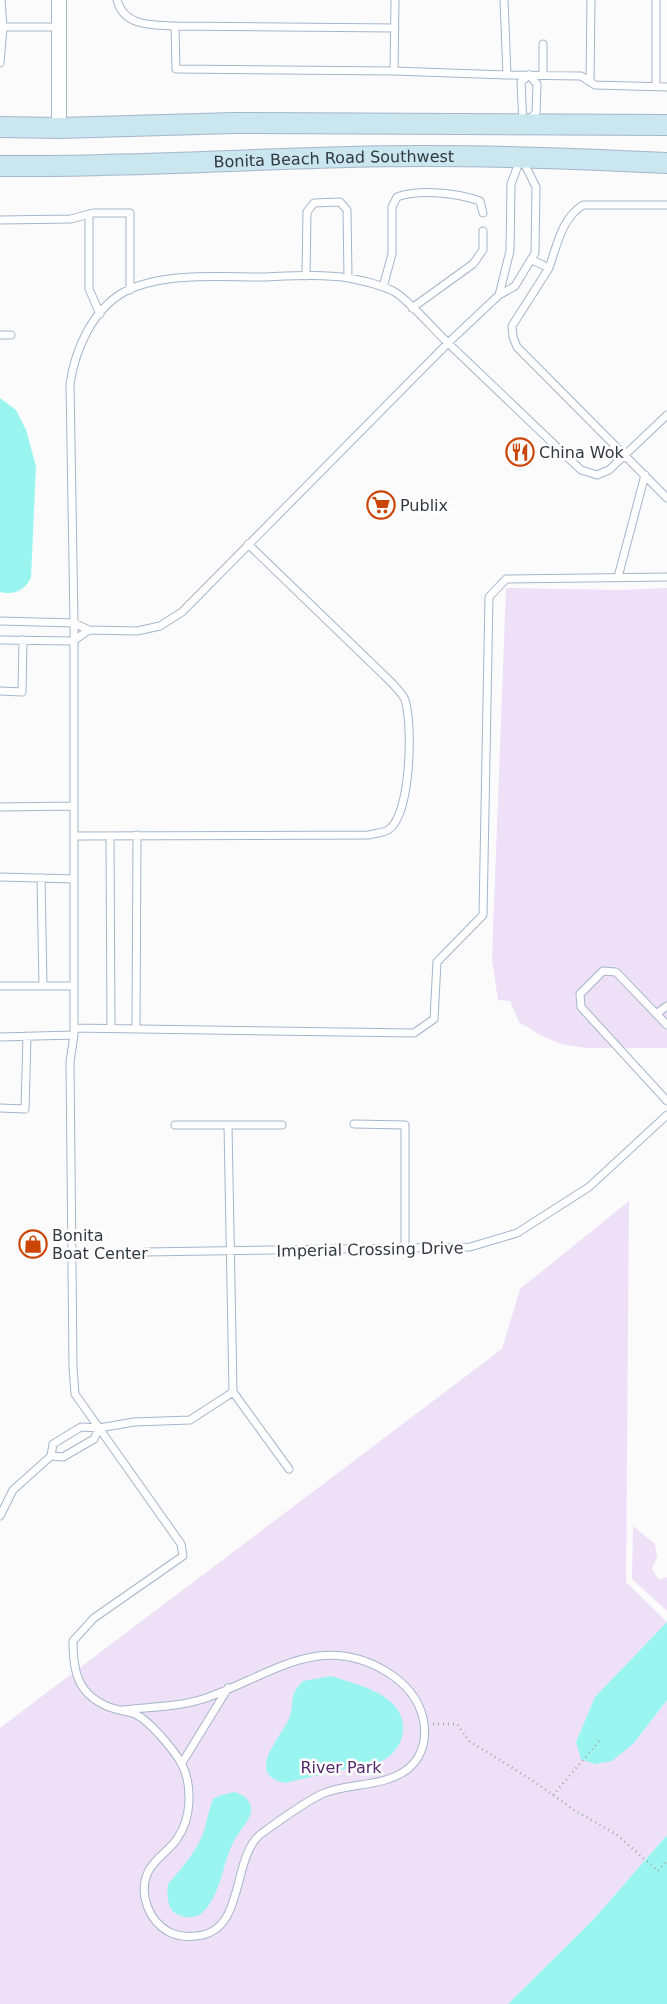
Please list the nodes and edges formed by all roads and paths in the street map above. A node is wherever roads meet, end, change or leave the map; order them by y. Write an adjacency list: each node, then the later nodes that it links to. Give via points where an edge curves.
1 (1, 0): 8 (lane)
2 (59, 0): 9 (street)
3 (117, 0): 10 (lane, via 129,19 146,25)
4 (395, 0): 11 (lane)
5 (504, 0): 15 (lane)
6 (591, 0): 18 (lane)
7 (656, 0): 19 (lane)
8 (1, 26): 9 (lane); 13 (lane)
9 (59, 26): 24 (street)
10 (175, 26): 11 (lane); 14 (lane, via 176,69)
11 (395, 28): 14 (lane)
12 (542, 44): 17 (lane)
13 (0, 62)
14 (394, 71): 15 (lane)
15 (507, 75): 16 (lane)
16 (529, 76): 17 (lane); 21 (lane, via 521,82); 21 (lane, via 537,84 536,113)
17 (543, 76): 18 (lane, via 581,76)
18 (590, 82): 19 (lane, via 595,85)
19 (656, 86): 20 (lane)
20 (667, 87)
21 (523, 125): 22 (main road, Bonita Beach Road Southwest); 24 (main road, Bonita Beach Road Southwest, via 234,123); 25 (main road)
22 (667, 125)
23 (0, 127): 24 (main road, Bonita Beach Road Southwest)
24 (59, 128)
25 (521, 157): 26 (main road, Bonita Beach Road Southwest); 27 (main road, Bonita Beach Road Southwest, via 347,157); 33 (lane, via 536,187 535,253); 39 (lane, via 511,184 510,251)
26 (667, 163)
27 (0, 166)
28 (667, 205): 34 (lane, via 583,205 567,219)
29 (482, 213): 37 (lane, via 480,201 463,195 408,193 397,197 392,207 392,254)
30 (89, 214): 31 (lane, via 71,219); 38 (lane, via 130,212); 41 (lane, via 89,289)
31 (0, 220)
32 (483, 231): 40 (lane, via 484,250 473,264)
33 (532, 260): 34 (lane); 39 (lane, via 515,286)
34 (548, 268): 46 (lane, via 512,326 517,347)
35 (306, 276): 36 (lane); 36 (lane, via 308,212 314,202 340,202 347,210); 38 (lane, via 188,278)
36 (348, 278): 37 (lane)
37 (383, 287): 40 (lane, via 395,292)
38 (130, 290): 41 (lane)
39 (499, 294): 44 (lane)
40 (412, 308): 44 (lane)
41 (100, 314): 53 (lane, via 81,343 70,384)
42 (0, 335): 43 (lane)
43 (12, 335)
44 (448, 343): 46 (lane, via 581,470 597,475 609,470); 49 (lane)
45 (667, 416): 46 (lane)
46 (625, 455): 47 (lane)
47 (645, 475): 48 (lane); 51 (lane)
48 (667, 498)
49 (248, 544): 54 (lane, via 182,612 160,626 138,631); 61 (lane, via 405,698 409,719 409,764 402,810 389,829 369,835)
50 (667, 577): 51 (lane)
51 (618, 578): 74 (lane, via 506,580 489,597 483,915 437,962 434,1019 414,1032)
52 (0, 621): 53 (lane)
53 (74, 623): 54 (lane); 57 (lane)
54 (89, 630): 57 (lane)
55 (0, 640): 56 (lane)
56 (23, 640): 57 (lane); 58 (lane, via 22,692)
57 (73, 641): 59 (lane)
58 (0, 691)
59 (74, 806): 60 (lane); 62 (lane)
60 (0, 807)
61 (137, 835): 63 (lane); 74 (lane)
62 (74, 836): 63 (lane); 66 (lane)
63 (110, 836): 73 (lane)
64 (0, 877): 65 (lane)
65 (41, 878): 66 (lane); 68 (lane)
66 (74, 879): 69 (lane)
67 (0, 986): 68 (lane)
68 (43, 986): 69 (lane)
69 (74, 986): 75 (lane)
70 (667, 1006): 71 (lane)
71 (656, 1014): 72 (lane); 78 (lane, via 616,972 603,971 580,994 581,1007)
72 (667, 1026)
73 (111, 1028): 74 (lane); 75 (lane)
74 (136, 1029)
75 (74, 1032): 77 (lane); 89 (lane, via 70,1062 73,1368 75,1394)
76 (0, 1036): 77 (lane)
77 (26, 1036): 79 (lane, via 25,1109)
78 (667, 1101)
79 (0, 1108)
80 (667, 1115): 85 (lane, Imperial Crossing Drive, via 589,1187 517,1233 470,1247)
81 (354, 1124): 85 (lane, via 405,1125)
82 (176, 1125): 83 (lane)
83 (228, 1125): 84 (lane); 86 (lane)
84 (282, 1125)
85 (405, 1248): 86 (lane, Imperial Crossing Drive)
86 (230, 1251): 87 (lane, Imperial Crossing Drive); 88 (lane)
87 (145, 1252)
88 (233, 1392): 89 (lane, via 190,1420 134,1422); 91 (lane)
89 (99, 1428): 90 (lane, via 94,1439 63,1457); 90 (lane, via 81,1427 53,1444); 94 (lane, via 182,1544 183,1556 94,1618 73,1640 74,1664 80,1684 90,1696)
90 (51, 1456): 92 (lane, via 13,1490)
91 (289, 1470)
92 (0, 1516)
93 (228, 1688): 94 (lane, via 201,1699); 95 (lane, via 308,1657 348,1657 364,1661 399,1680 415,1697); 97 (lane)
94 (122, 1710): 97 (lane, via 138,1715 167,1743)
95 (424, 1725): 97 (lane, via 424,1743 418,1759 398,1776 323,1794 257,1837 228,1914 213,1932 199,1936 173,1934 157,1925 147,1909 144,1891 148,1872 178,1839 185,1824 189,1803); 98 (path, via 457,1724 469,1741)
96 (602, 1738): 98 (path)
97 (182, 1764)
98 (553, 1795): 99 (path, via 616,1834 658,1871)
99 (667, 1860)

